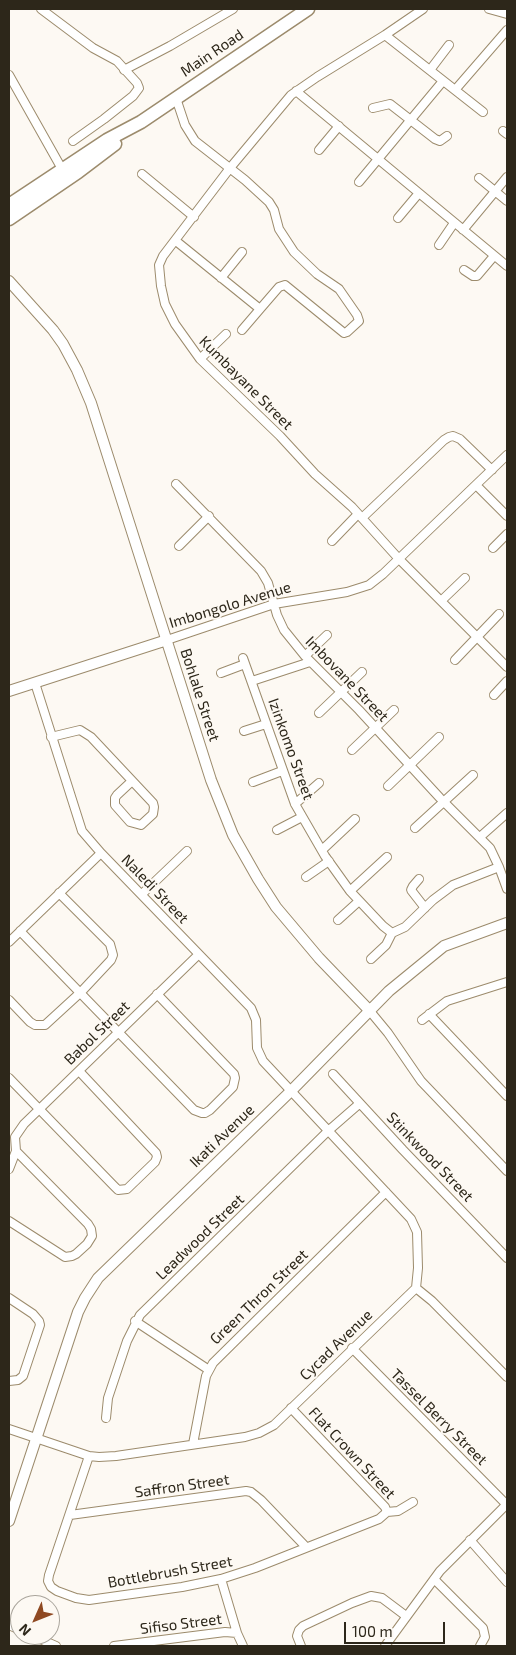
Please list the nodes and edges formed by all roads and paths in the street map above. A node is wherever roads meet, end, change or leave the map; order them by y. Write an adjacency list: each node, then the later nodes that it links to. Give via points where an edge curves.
1 (41, 9): 10 (street, via 99,52 117,61)
2 (233, 9): 10 (street)
3 (423, 9): 8 (street, Kumbayane Street)
4 (489, 9): 6 (street)
5 (305, 10): 16 (main road, Main Road)
6 (507, 14)
7 (507, 30): 14 (street)
8 (384, 35): 11 (street); 15 (street, Kumbayane Street)
9 (449, 45): 11 (street)
10 (124, 70): 23 (street, via 139,88)
11 (430, 70): 13 (street)
12 (9, 75): 27 (street)
13 (443, 81): 14 (street); 19 (street)
14 (455, 90): 18 (street)
15 (296, 91): 21 (street); 26 (street, Kumbayane Street)
16 (176, 98): 20 (main road, Main Road); 26 (street, via 188,132)
17 (373, 108): 19 (street, via 390,104)
18 (483, 112)
19 (411, 121): 22 (street, via 438,141); 25 (street)
20 (141, 122): 27 (main road, Main Road); 38 (main road, Main Road, via 78,172)
21 (340, 126): 24 (street); 25 (street)
22 (447, 136)
23 (73, 141)
24 (319, 150)
25 (379, 159): 31 (street); 33 (street)
26 (230, 168): 36 (street, Kumbayane Street); 50 (street, via 268,202 274,210 279,229 294,252 339,289 360,319 344,333 285,285 279,287)
27 (62, 169): 35 (main road, Main Road)
28 (142, 174): 36 (street)
29 (507, 177): 32 (street)
30 (479, 178): 32 (street)
31 (358, 182)
32 (495, 191): 34 (street); 40 (street)
33 (419, 193): 37 (street); 39 (street)
34 (507, 201)
35 (9, 205)
36 (194, 217): 41 (street, Kumbayane Street)
37 (398, 218)
38 (9, 219)
39 (454, 223): 40 (street); 42 (street)
40 (463, 230): 44 (street)
41 (176, 241): 47 (street); 54 (street, Kumbayane Street, via 159,265 163,298 175,324)
42 (439, 245)
43 (242, 252): 47 (street)
44 (494, 256): 45 (street); 46 (street, via 477,276)
45 (507, 266)
46 (464, 270)
47 (221, 278): 50 (street)
48 (9, 281): 53 (street, Bohlale Street, via 53,330)
49 (9, 291): 53 (street, Bohlale Street)
50 (260, 309): 51 (street)
51 (242, 330)
52 (226, 334): 54 (street)
53 (66, 353): 73 (street, Bohlale Street, via 91,403)
54 (200, 359): 60 (street, Kumbayane Street)
55 (507, 455): 56 (street, Imbongolo Avenue)
56 (492, 470): 58 (street, Imbongolo Avenue); 60 (street, via 460,439 449,437)
57 (176, 484): 59 (street, Imbovane Street)
58 (476, 485): 61 (street); 66 (street, Imbongolo Avenue)
59 (209, 516): 64 (street); 69 (street, Imbovane Street, via 261,571)
60 (360, 516): 63 (street); 66 (street, Kumbayane Street)
61 (507, 516)
62 (507, 534): 65 (street)
63 (332, 541)
64 (179, 546)
65 (493, 548)
66 (399, 559): 68 (street, Kumbayane Street); 69 (street, Imbongolo Avenue, via 363,588)
67 (465, 578): 68 (street)
68 (441, 601): 72 (street, Kumbayane Street)
69 (274, 604): 73 (street, Imbongolo Avenue); 74 (street, Imbovane Street, via 284,630)
70 (499, 614): 72 (street)
71 (327, 635): 74 (street)
72 (477, 637): 75 (street); 76 (street, Kumbayane Street)
73 (167, 640): 81 (street, Imbongolo Avenue); 133 (street, Bohlale Street, via 211,780 244,856 297,933)
74 (308, 659): 80 (street); 83 (street, Imbovane Street)
75 (455, 660)
76 (507, 667)
77 (362, 672): 83 (street)
78 (221, 673): 80 (street, Izinkomo Street, via 244,661)
79 (507, 680): 84 (street)
80 (252, 682): 87 (street, Izinkomo Street)
81 (35, 683): 82 (street); 90 (street, Naledi Street)
82 (9, 691)
83 (340, 692): 86 (street); 88 (street, Imbovane Street)
84 (494, 695)
85 (394, 710): 88 (street)
86 (319, 713)
87 (266, 724): 89 (street); 94 (street, Izinkomo Street)
88 (376, 729): 92 (street); 93 (street, Imbovane Street)
89 (244, 731)
90 (51, 737): 96 (street, via 80,730); 110 (street, Naledi Street, via 78,824)
91 (439, 737): 93 (street)
92 (352, 750)
93 (409, 765): 99 (street); 100 (street, Imbovane Street)
94 (282, 771): 97 (street); 101 (street, Izinkomo Street)
95 (473, 775): 100 (street)
96 (132, 781): 96 (street, via 154,807 153,814 141,825 130,822 115,805 115,798)
97 (253, 782)
98 (319, 783): 101 (street)
99 (388, 786)
100 (444, 802): 105 (street); 107 (street, Imbovane Street)
101 (295, 804): 103 (street, Izinkomo Street)
102 (507, 812): 107 (street)
103 (302, 817): 106 (street); 108 (street, Izinkomo Street)
104 (355, 818): 108 (street)
105 (415, 828)
106 (277, 830)
107 (480, 837): 113 (street, Imbovane Street)
108 (322, 850): 112 (street, Izinkomo Street)
109 (187, 851): 119 (street)
110 (101, 853): 118 (street); 119 (street, Naledi Street)
111 (387, 857): 117 (street)
112 (329, 861): 114 (street); 117 (street, Izinkomo Street)
113 (499, 867): 116 (street, Imbovane Street); 121 (street, via 453,885)
114 (306, 877)
115 (419, 879): 121 (street, via 412,890)
116 (507, 886)
117 (350, 891): 120 (street, Izinkomo Street)
118 (59, 893): 124 (street); 130 (street, via 110,944 112,950 108,965)
119 (142, 894): 127 (street, Naledi Street)
120 (359, 901): 122 (street); 125 (street, Izinkomo Street)
121 (425, 908): 125 (street, via 405,928)
122 (338, 920)
123 (507, 923): 133 (street, Ikati Avenue, via 444,946)
124 (20, 931): 126 (street); 130 (street)
125 (392, 933): 128 (street, via 386,945)
126 (9, 942)
127 (198, 955): 131 (street, Babol Street); 140 (street, Naledi Street, via 251,1008 256,1020 259,1054)
128 (371, 959)
129 (507, 982): 134 (street, via 453,999)
130 (80, 992): 132 (street, via 49,1022 40,1026 30,1022); 136 (street)
131 (157, 994): 136 (street, Babol Street); 136 (street, via 234,1074 232,1087 210,1110 202,1113 194,1110)
132 (9, 1000)
133 (369, 1010): 140 (street, Ikati Avenue); 147 (street, via 421,1081)
134 (429, 1014): 135 (street); 141 (street)
135 (422, 1020)
136 (118, 1032): 137 (street, Babol Street)
137 (79, 1070): 143 (street, Babol Street); 143 (street, via 156,1153 155,1162 132,1186 118,1190)
138 (333, 1074): 142 (street, Stinkwood Street)
139 (9, 1078): 143 (street)
140 (290, 1090): 144 (street); 161 (street, Ikati Avenue, via 93,1285 78,1312)
141 (505, 1090)
142 (360, 1104): 144 (street, Leadwood Street); 150 (street, Stinkwood Street)
143 (39, 1109): 145 (street, Babol Street, via 17,1133 14,1142)
144 (328, 1131): 148 (street); 153 (street, Leadwood Street)
145 (16, 1152): 146 (street); 149 (street, via 88,1224 92,1236 76,1254 64,1257)
146 (9, 1168)
147 (507, 1171)
148 (386, 1192): 151 (street, via 415,1225 418,1239); 155 (street, Green Thron Street, via 218,1356)
149 (9, 1221)
150 (507, 1258)
151 (416, 1288): 154 (street, Cycad Avenue); 156 (street)
152 (9, 1298): 157 (street, via 33,1314 40,1325 23,1376)
153 (135, 1321): 155 (street); 159 (street, Leadwood Street, via 110,1392)
154 (352, 1348): 158 (street, Cycad Avenue); 165 (street, Tassel Berry Street)
155 (209, 1370): 162 (street, Green Thron Street)
156 (507, 1377)
157 (9, 1381)
158 (291, 1408): 162 (street, Cycad Avenue, via 274,1425 259,1433); 166 (street, Flat Crown Street, via 385,1507)
159 (106, 1418)
160 (9, 1429): 161 (street, Cycad Avenue)
161 (37, 1438): 163 (street, Cycad Avenue); 168 (street, Ikati Avenue)
162 (192, 1444): 163 (street, Cycad Avenue, via 116,1456)
163 (89, 1456): 167 (street)
164 (413, 1502): 166 (street, Bottlebrush Street)
165 (507, 1504): 169 (street)
166 (385, 1514): 170 (street, Bottlebrush Street)
167 (70, 1515): 170 (street, Saffron Street, via 246,1491 261,1500); 172 (street, Bottlebrush Street, via 48,1581 57,1591 89,1600)
168 (9, 1521)
169 (470, 1540): 171 (street); 173 (street)
170 (306, 1547): 172 (street, Bottlebrush Street)
171 (434, 1579): 174 (street); 180 (street, via 483,1628 485,1636)
172 (221, 1580): 175 (street)
173 (507, 1582)
174 (406, 1616): 178 (street, via 382,1598 372,1596 307,1623 297,1633); 179 (street)
175 (236, 1633): 176 (street, Sifiso Street, via 207,1633); 177 (street, Sifiso Street)
176 (114, 1646)
177 (243, 1646)
178 (301, 1646)
179 (385, 1646)
180 (480, 1646)

